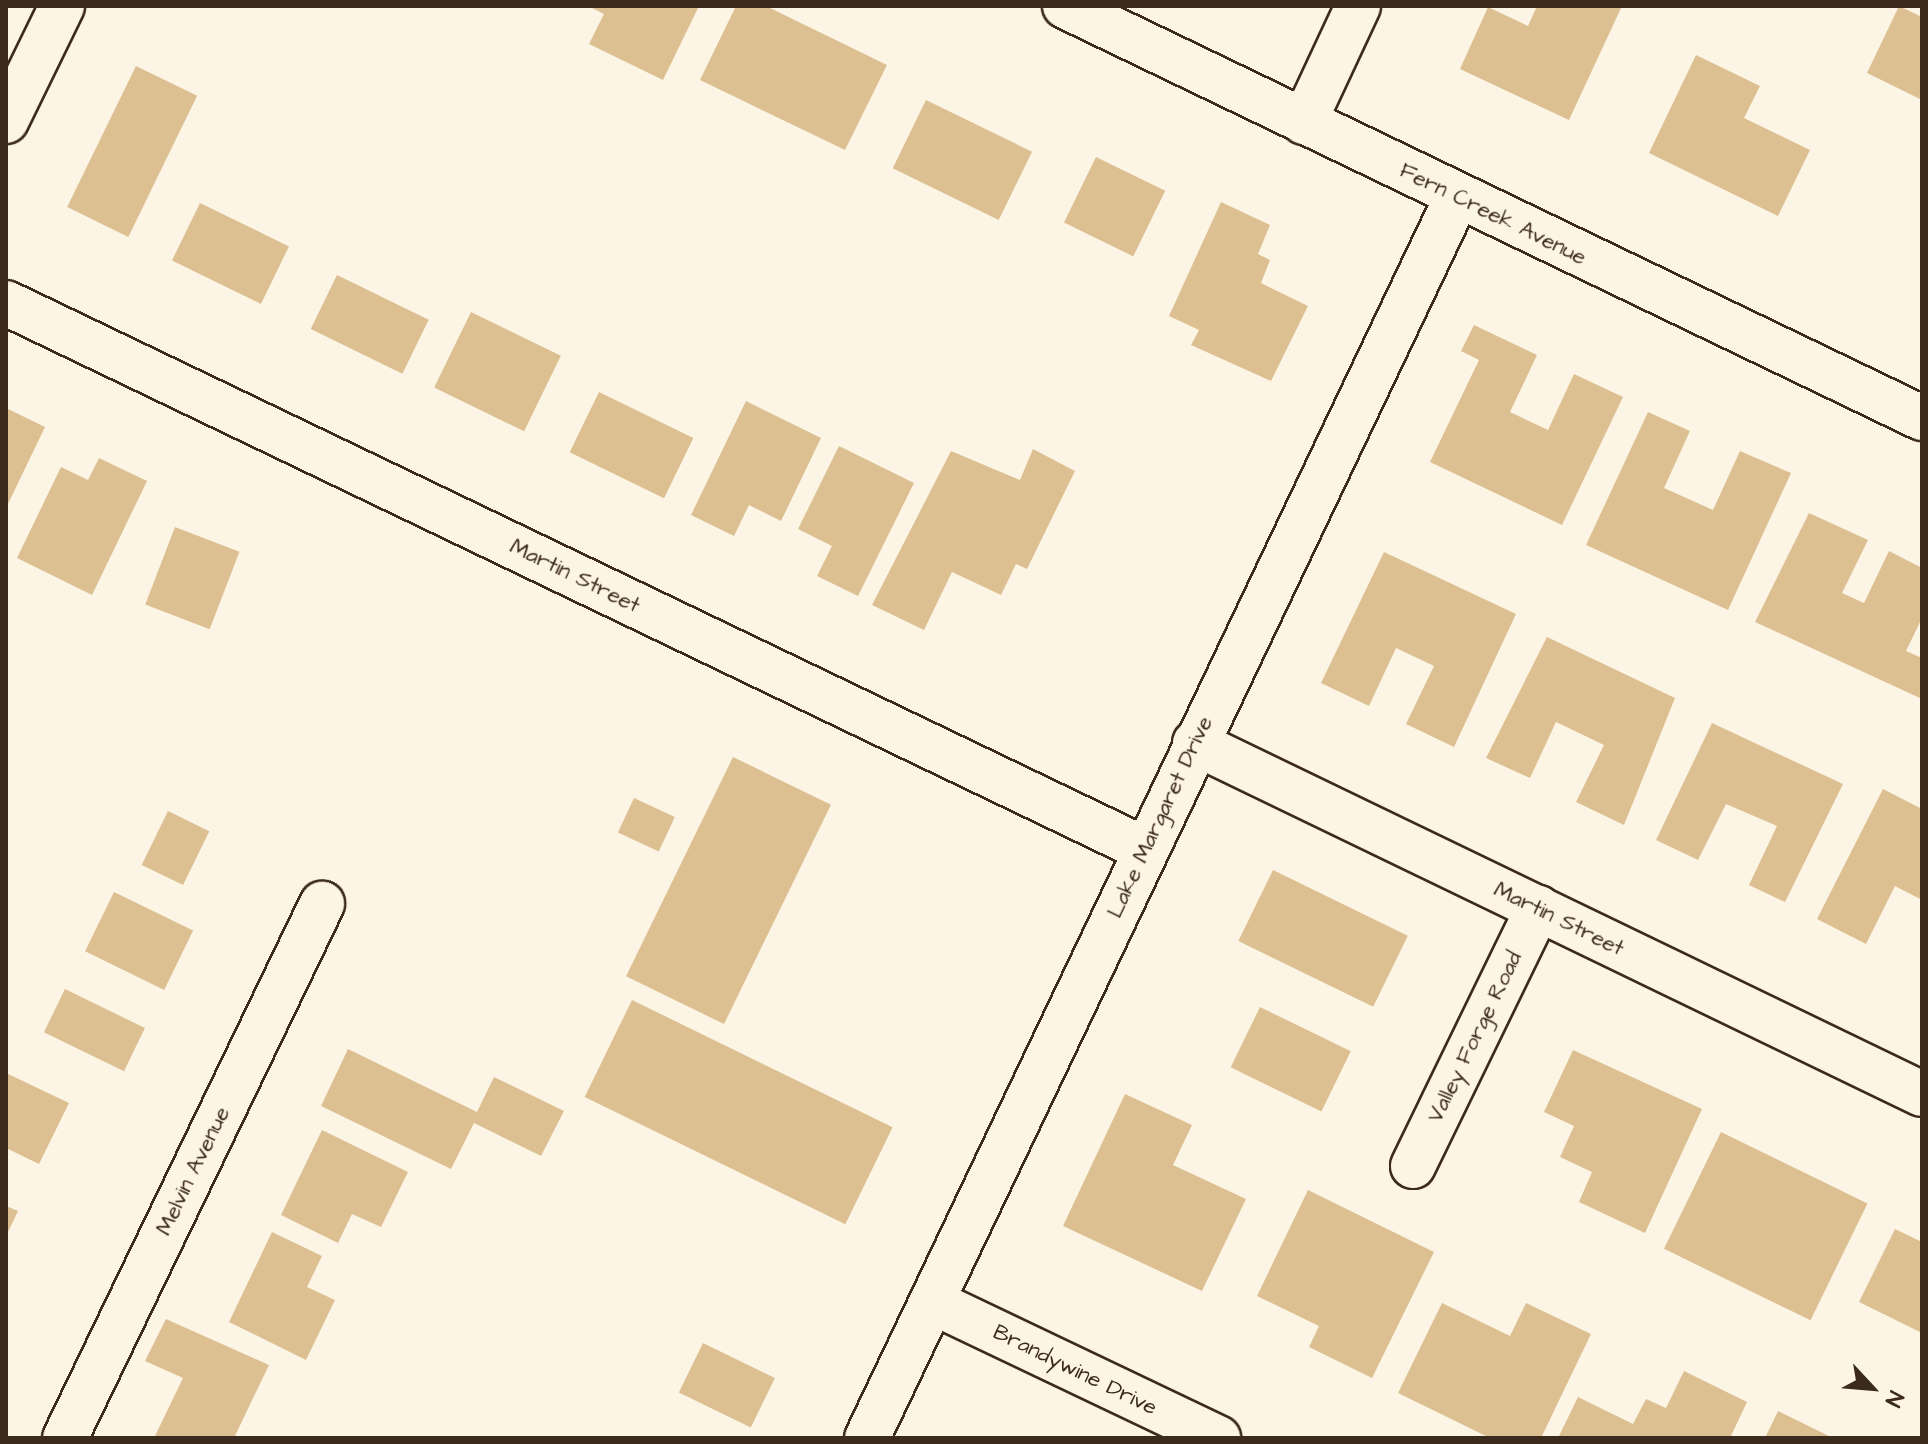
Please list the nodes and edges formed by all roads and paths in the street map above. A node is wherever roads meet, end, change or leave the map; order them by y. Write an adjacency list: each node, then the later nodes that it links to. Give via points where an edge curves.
1 (62, 6): 4 (street)
2 (1065, 6): 5 (street, Fern Creek Avenue)
3 (1358, 6): 5 (street)
4 (6, 121)
5 (1304, 122): 6 (street, Fern Creek Avenue)
6 (1457, 197): 8 (street, Fern Creek Avenue); 9 (street, Lake Margaret Drive)
7 (6, 303): 10 (street, Martin Street)
8 (1922, 418)
9 (1195, 743): 10 (street, Lake Margaret Drive); 12 (street, Martin Street)
10 (1144, 849): 15 (street, Lake Margaret Drive)
11 (322, 904): 16 (street, Melvin Avenue)
12 (1538, 908): 13 (street, Martin Street); 14 (street, Valley Forge Road)
13 (1922, 1094)
14 (1413, 1166)
15 (933, 1302): 17 (street, Lake Margaret Drive); 18 (street, Brandywine Drive)
16 (65, 1438)
17 (867, 1438)
18 (1218, 1438)

